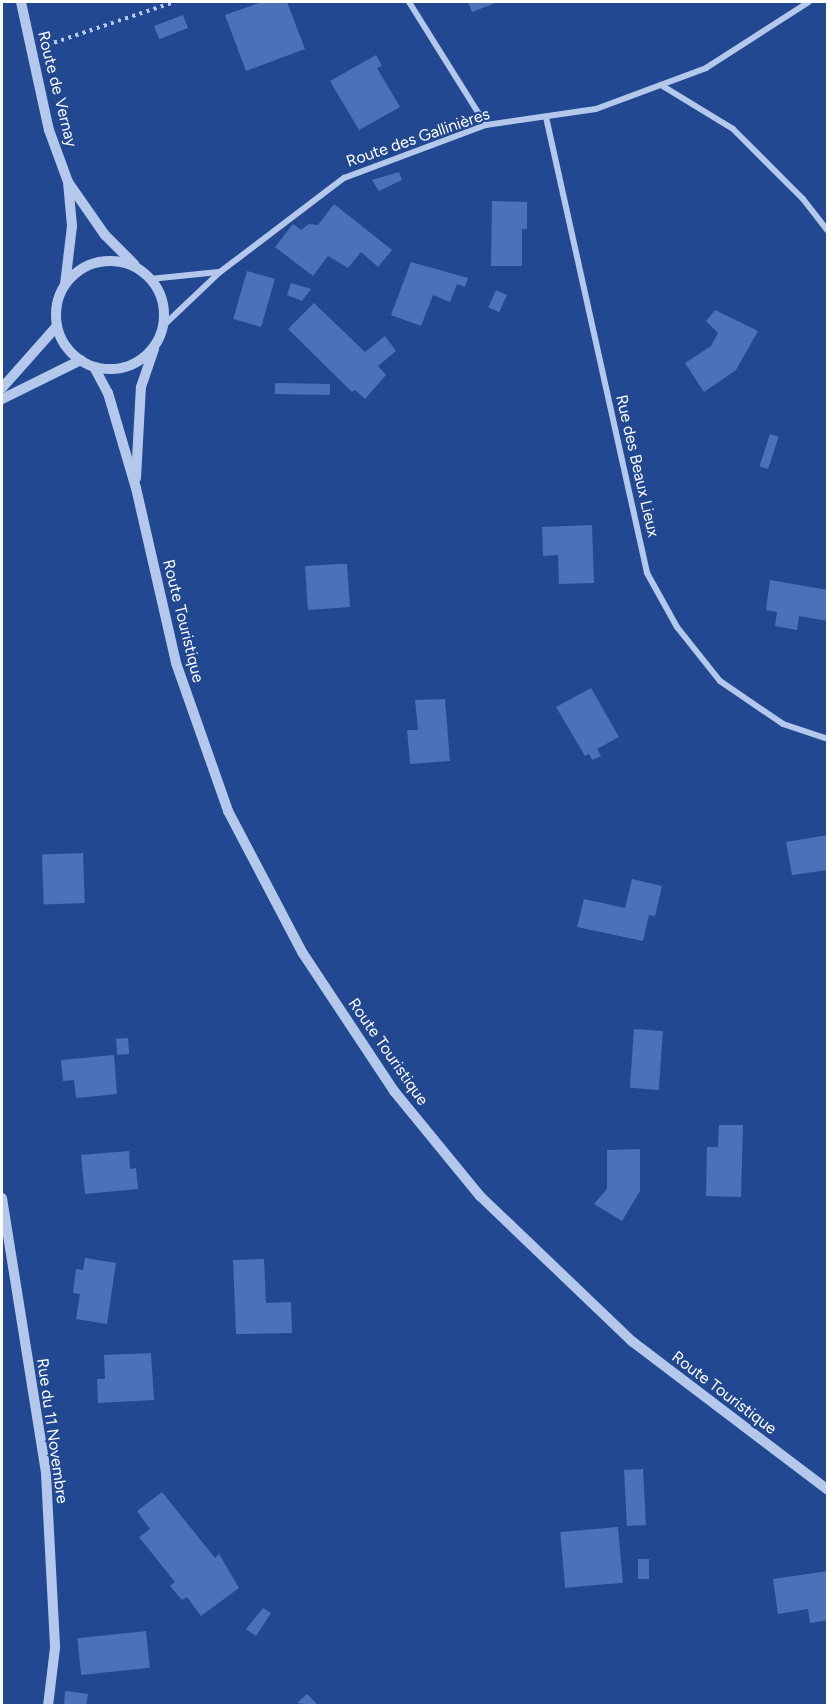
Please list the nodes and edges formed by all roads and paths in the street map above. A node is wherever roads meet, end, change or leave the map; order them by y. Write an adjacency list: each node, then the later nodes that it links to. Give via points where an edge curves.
1 (21, 2): 5 (street, Route de Vernay)
2 (174, 2): 5 (path)
3 (409, 2): 8 (street)
4 (809, 2): 6 (street, Route des Gallinières, via 706,68)
5 (32, 50): 9 (street, Route de Vernay, via 50,130)
6 (661, 85): 7 (street, Route des Gallinières, via 596,109); 10 (street, via 733,129 803,199)
7 (546, 117): 8 (street, Route des Gallinières); 23 (street, Rue des Beaux Lieux, via 647,573 677,627 720,681 783,724)
8 (486, 125): 12 (street, Route des Gallinières, via 344,178)
9 (68, 182): 11 (street, Route de Vernay, via 105,235); 14 (street, Route de Vernay, via 72,226)
10 (828, 231)
11 (140, 269): 13 (street); 14 (street, via 107,261 76,273)
12 (220, 272): 13 (street); 16 (street, Route des Gallinières)
13 (150, 279): 16 (street, via 163,304)
14 (65, 286): 15 (street, via 58,298)
15 (57, 326): 18 (street, via 62,340); 20 (street)
16 (163, 326): 17 (street)
17 (155, 344): 19 (street, via 128,366); 22 (street, Route Touristique, via 141,387)
18 (81, 360): 19 (street); 21 (street)
19 (94, 367): 22 (street, Route Touristique, via 108,393)
20 (2, 388)
21 (2, 399)
22 (136, 488): 25 (street, Route Touristique, via 176,663 228,811 302,952 394,1091 480,1196 633,1342)
23 (828, 739)
24 (2, 1198): 26 (street, Rue du 11 Novembre, via 46,1474 55,1648)
25 (828, 1490)
26 (48, 1706)

